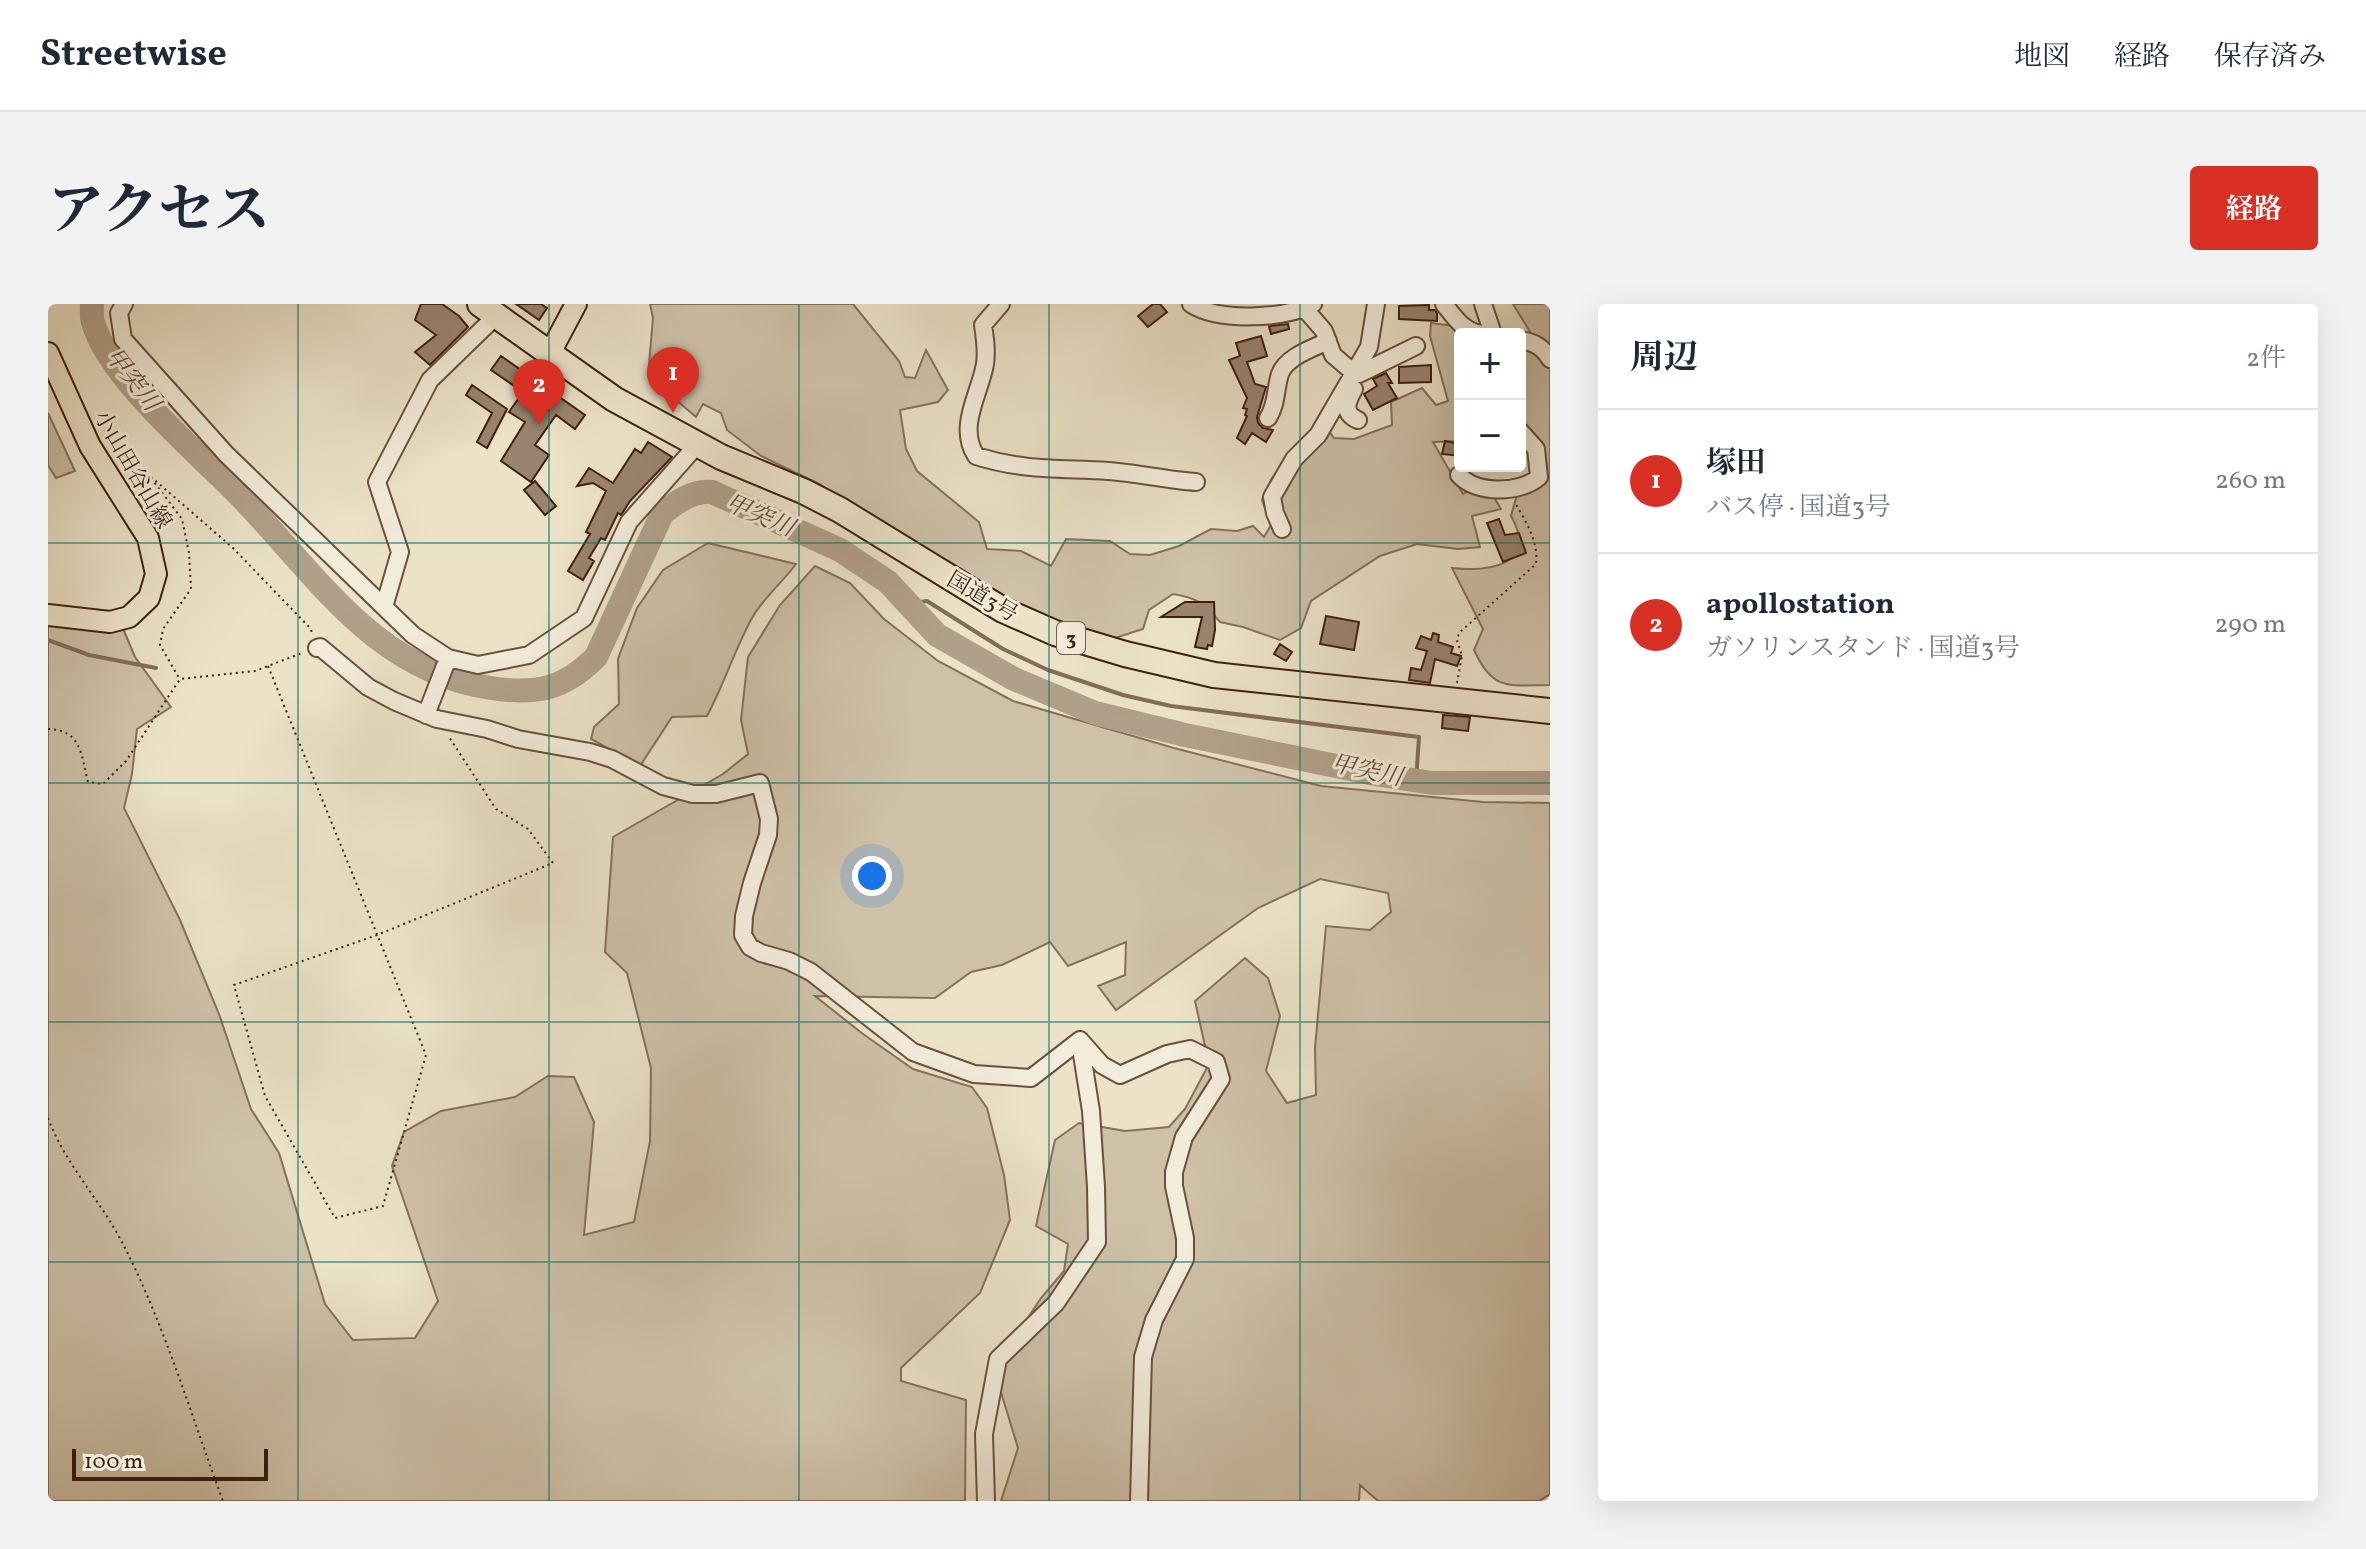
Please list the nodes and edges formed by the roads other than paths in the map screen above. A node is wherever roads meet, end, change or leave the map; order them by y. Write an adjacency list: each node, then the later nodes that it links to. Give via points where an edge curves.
1 (124, 304): 26 (street, via 119,313 123,339 226,454)
2 (576, 304): 16 (main road)
3 (1001, 304): 24 (street, via 983,325 985,363 968,435 976,456 1040,470 1109,471)
4 (1191, 304): 8 (street, via 1202,311 1239,315 1282,314)
5 (1376, 304): 18 (street, via 1369,347)
6 (1444, 304): 10 (street)
7 (1483, 304): 11 (street)
8 (1309, 306): 12 (street)
9 (489, 310): 16 (highway, 国道3号 / 3); 26 (street, via 430,380 377,482 400,552)
10 (1464, 328)
11 (1491, 328)
12 (1328, 341): 18 (street, via 1333,355); 19 (street, via 1293,358 1280,373)
13 (1526, 341): 17 (street)
14 (1416, 346): 18 (street)
15 (48, 353): 27 (main road, 小山田谷山線, via 90,446 148,538 156,574 149,598 129,617 110,622)
16 (550, 353): 22 (highway, 国道3号 / 3, via 614,399)
17 (1550, 359)
18 (1356, 373): 20 (street, via 1358,383 1347,410); 25 (street, via 1272,497)
19 (1268, 418)
20 (1358, 420)
21 (1526, 438): 23 (street, via 1536,449 1539,477 1531,484 1480,488)
22 (697, 445): 29 (street, via 629,522 584,618 529,655 478,665); 30 (highway, 国道3号 / 3, via 815,497 1003,610 1055,633 1214,675)
23 (1459, 475)
24 (1196, 482)
25 (1282, 529)
26 (384, 607): 29 (street)
27 (48, 615)
28 (317, 648): 31 (street, via 368,687)
29 (448, 658): 31 (street)
30 (1550, 711)
31 (432, 717): 32 (street, via 590,752 693,794 760,783 769,819 744,916 743,935 750,947 811,972 913,1052 974,1074 1031,1078)
32 (1080, 1040): 33 (street, via 1091,1111 1097,1242 1056,1303 998,1359 984,1434); 34 (street, via 1102,1065 1120,1075 1190,1049 1216,1062 1221,1079 1184,1137 1174,1172 1185,1259 1154,1320 1143,1357)
33 (986, 1501)
34 (1139, 1501)

